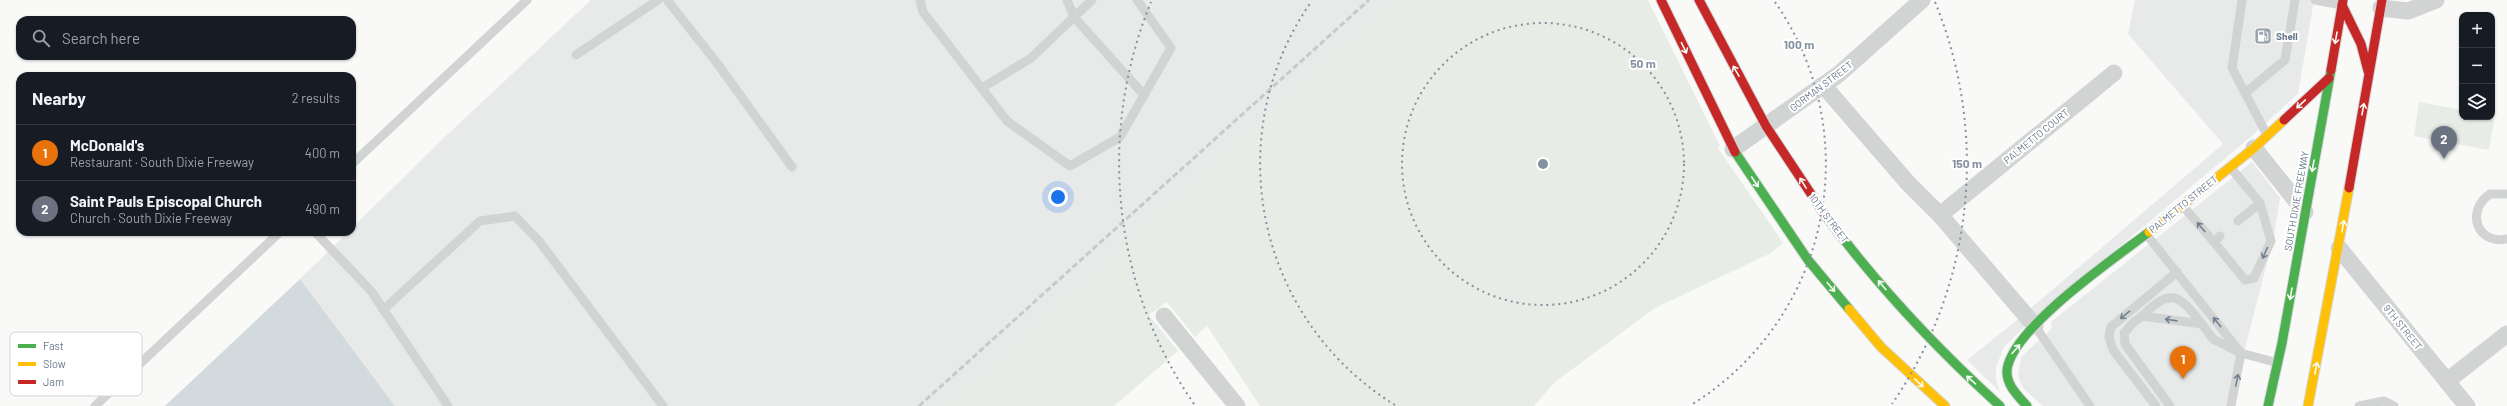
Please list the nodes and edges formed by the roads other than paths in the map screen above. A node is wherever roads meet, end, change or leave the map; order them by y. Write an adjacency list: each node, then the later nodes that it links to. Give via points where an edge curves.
1 (527, 0): 30 (lane)
2 (658, 0): 18 (lane)
3 (667, 0): 31 (lane, via 717,63)
4 (920, 0): 23 (lane, via 924,12)
5 (1067, 0): 17 (lane)
6 (1092, 0): 17 (lane)
7 (1137, 0): 25 (lane, via 1171,48)
8 (1660, 0): 29 (street, one-way to 29)
9 (1699, 0): 26 (street, 10TH STREET, one-way to 9)
10 (1922, 0): 22 (street, GORMAN STREET, via 1839,74)
11 (2242, 0): 24 (lane, via 2232,68)
12 (2295, 0): 24 (lane, via 2285,60)
13 (2315, 0): 15 (lane)
14 (2436, 0): 16 (street, via 2408,11)
15 (2342, 3): 20 (street, via 2360,44); 21 (street, SOUTH DIXIE FREEWAY, one-way to 21)
16 (2379, 3): 20 (street)
17 (1074, 17): 23 (lane, via 1031,58); 25 (lane)
18 (576, 55)
19 (2114, 73): 37 (street, PALMETTO COURT)
20 (2369, 74): 43 (street, one-way to 20)
21 (2329, 78): 27 (street, PALMETTO STREET, one-way to 27); 36 (street, SOUTH DIXIE FREEWAY, one-way to 36)
22 (1823, 85): 26 (street, GORMAN STREET); 37 (street, via 1907,182)
23 (982, 88): 25 (lane, via 1007,121 1070,166 1120,137)
24 (2245, 93): 27 (lane)
25 (1144, 95)
26 (1767, 125): 29 (street, GORMAN STREET); 61 (street, 10TH STREET, one-way to 26, via 1959,370 1876,277 1811,196)
27 (2267, 135): 28 (street, PALMETTO STREET)
28 (2254, 148): 32 (street, PALMETTO STREET); 36 (street)
29 (1733, 149): 60 (street, one-way to 60, via 1808,260 1881,347)
30 (356, 160)
31 (792, 167)
32 (2230, 167): 34 (lane); 35 (street, PALMETTO STREET)
33 (2507, 194): 42 (lane, via 2490,194 2476,212 2476,220 2484,234 2497,240)
34 (2260, 203): 35 (lane, one-way to 35, via 2271,241 2254,278 2245,280 2217,239); 38 (lane)
35 (2182, 205): 39 (street, PALMETTO STREET)
36 (2305, 212): 53 (street, SOUTH DIXIE FREEWAY, one-way to 53)
37 (1940, 215): 49 (street)
38 (2238, 221)
39 (2146, 234): 44 (lane); 49 (street, PALMETTO STREET, via 2042,317)
40 (276, 236): 52 (lane)
41 (319, 236): 45 (lane, via 371,291)
42 (2507, 239)
43 (2339, 248): 54 (street, 9TH STREET); 68 (street, one-way to 43)
44 (2177, 272): 51 (lane, one-way to 44); 64 (lane, one-way to 64, via 2111,327 2108,337 2113,350)
45 (384, 310): 57 (lane); 58 (lane, via 480,221 515,216 539,241)
46 (1164, 316): 59 (street)
47 (2142, 316): 48 (lane, one-way to 47); 48 (lane, via 2154,304 2172,297 2184,300); 65 (lane, via 2124,333 2125,344)
48 (2202, 324): 51 (lane, via 2214,339)
49 (2035, 326): 62 (street, PALMETTO STREET, one-way to 49, via 2010,387 2007,366 2012,353); 63 (lane, via 2050,352)
50 (2507, 334): 54 (street)
51 (2241, 353): 53 (lane); 66 (lane, one-way to 51)
52 (142, 362)
53 (2278, 363): 67 (street, SOUTH DIXIE FREEWAY)
54 (2447, 381): 71 (street, 9TH STREET)
55 (106, 396): 56 (lane)
56 (95, 406)
57 (448, 406)
58 (663, 406)
59 (1237, 406)
60 (1944, 406)
61 (2000, 406)
62 (2027, 406)
63 (2090, 406)
64 (2156, 406)
65 (2170, 406)
66 (2231, 406)
67 (2268, 406)
68 (2308, 406)
69 (2359, 406): 70 (lane, via 2384,401)
70 (2394, 406)
71 (2466, 406)

